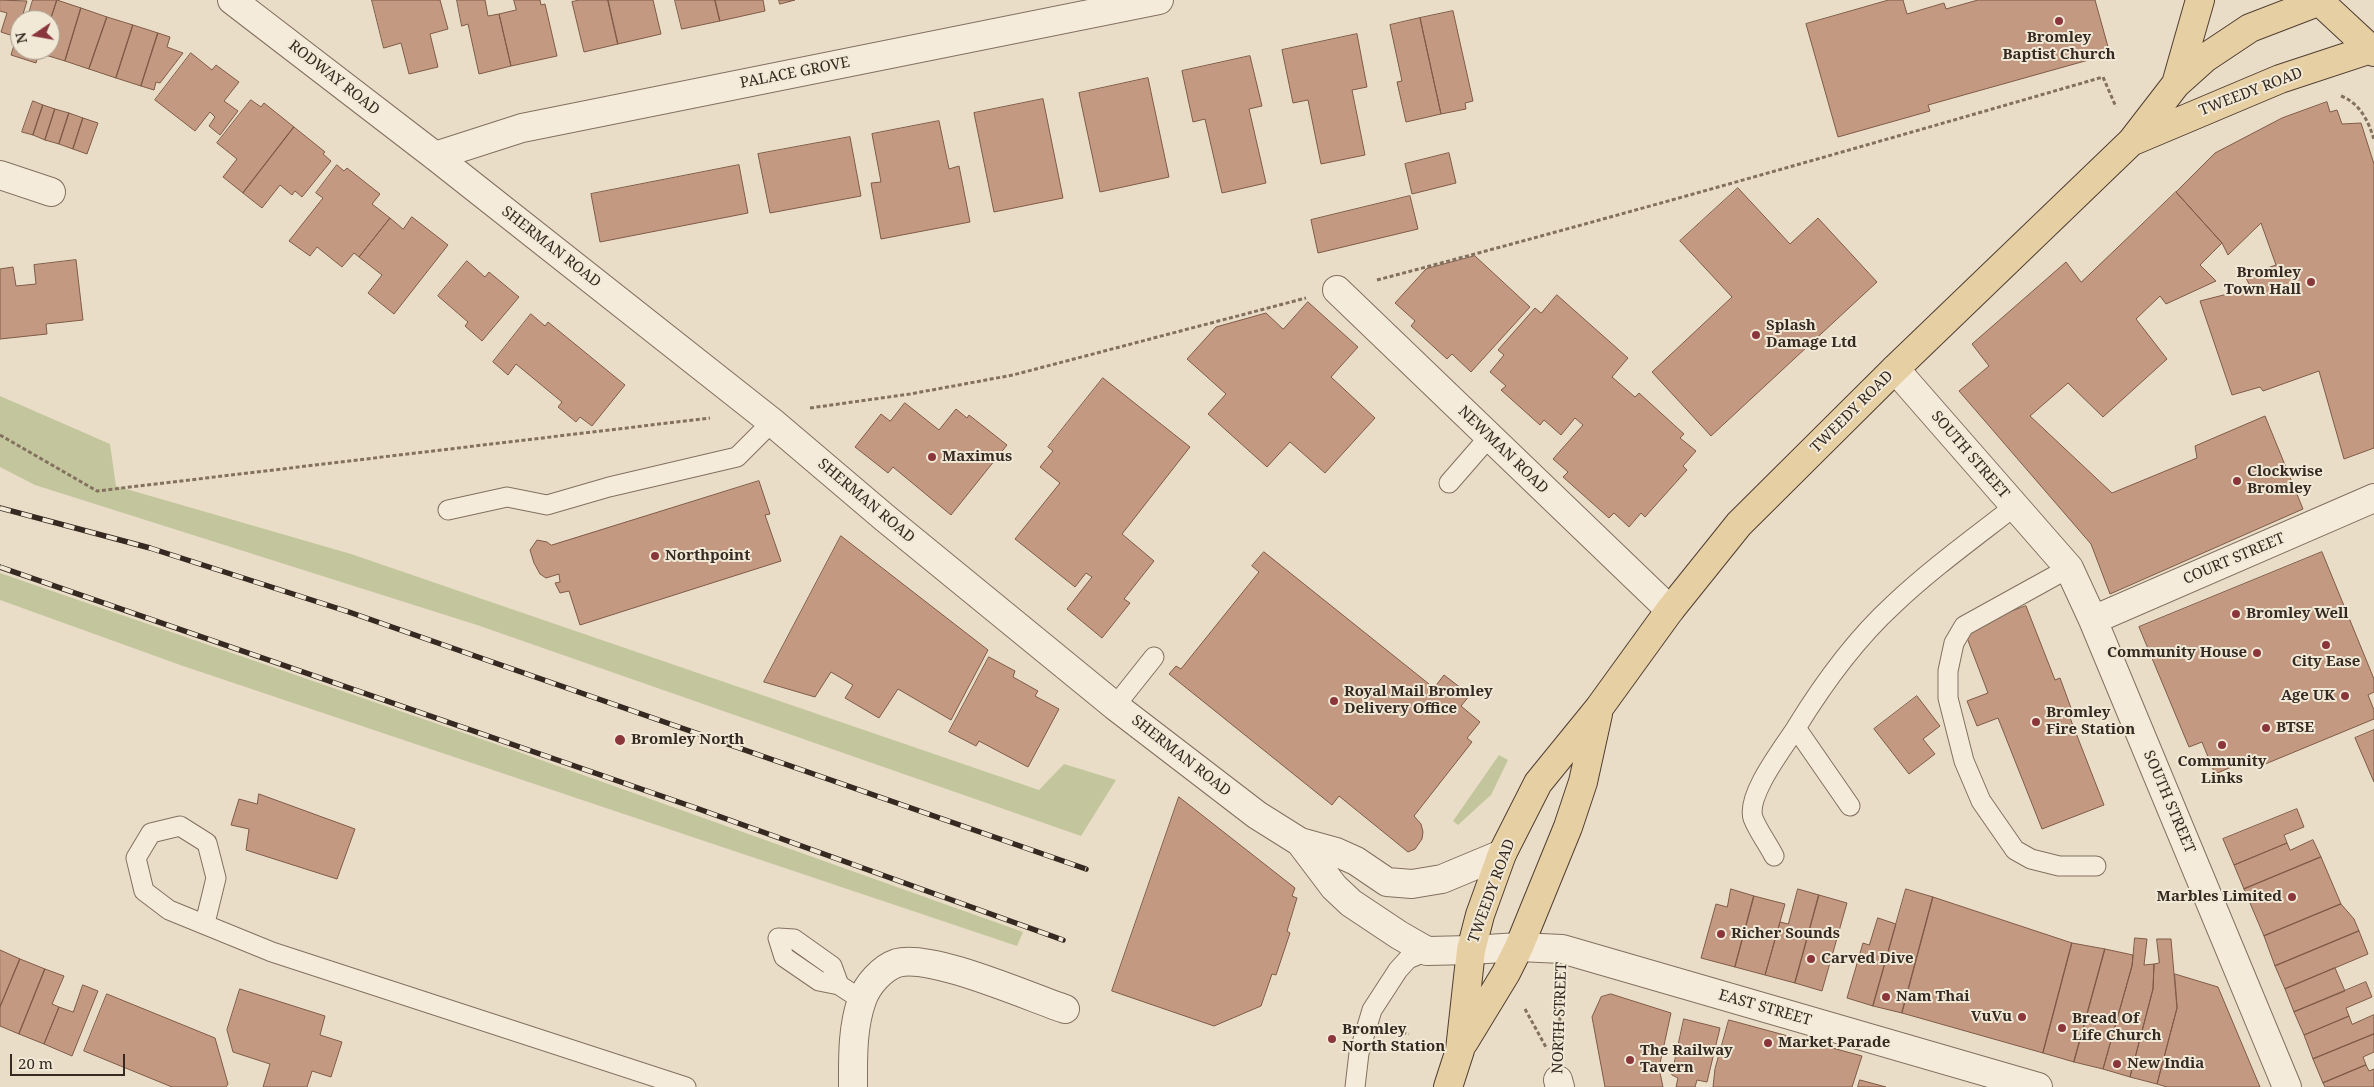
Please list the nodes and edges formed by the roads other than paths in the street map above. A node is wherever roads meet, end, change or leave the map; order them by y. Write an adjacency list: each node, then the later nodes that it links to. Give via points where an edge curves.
1 (232, 0): 8 (street, RODWAY ROAD)
2 (1159, 0): 8 (street, PALACE GROVE, via 522,128)
3 (2200, 0): 6 (main road)
4 (2320, 0): 5 (main road); 6 (main road, TWEEDY ROAD, via 2250,28 2226,42)
5 (2373, 49): 7 (main road, TWEEDY ROAD, via 2272,83)
6 (2176, 84): 7 (main road, TWEEDY ROAD)
7 (2132, 141): 12 (main road, TWEEDY ROAD)
8 (435, 156): 13 (street, SHERMAN ROAD)
9 (0, 175): 10 (street)
10 (51, 192)
11 (1337, 290): 14 (street, NEWMAN ROAD)
12 (1895, 369): 17 (street, SOUTH STREET); 20 (main road, TWEEDY ROAD, via 1738,524)
13 (759, 412): 18 (lane, via 737,457 608,487 547,505 507,497); 23 (street, SHERMAN ROAD)
14 (1489, 436): 15 (lane); 20 (street, NEWMAN ROAD)
15 (1450, 483)
16 (2374, 498): 21 (street, COURT STREET)
17 (2015, 506): 19 (street, SOUTH STREET); 25 (lane, via 1892,605 1817,694)
18 (448, 510)
19 (2069, 568): 21 (street, SOUTH STREET); 30 (lane, via 1964,626 1954,643 1948,671 1948,698 1964,761 1981,801 2015,850 2031,859 2059,866)
20 (1670, 610): 24 (main road, TWEEDY ROAD)
21 (2093, 620): 44 (street, SOUTH STREET)
22 (1154, 657): 23 (lane)
23 (1115, 706): 27 (street, SHERMAN ROAD, via 1257,815)
24 (1599, 708): 28 (main road, TWEEDY ROAD, via 1538,783); 32 (main road, TWEEDY ROAD, via 1568,828)
25 (1796, 728): 26 (lane); 29 (lane, via 1767,771 1755,797 1753,816)
26 (1850, 806)
27 (1300, 842): 28 (street, SHERMAN ROAD, via 1336,852 1387,882 1412,884 1442,879); 34 (street, SHERMAN ROAD, via 1334,887 1351,903)
28 (1502, 854): 33 (main road, TWEEDY ROAD)
29 (1774, 856)
30 (2096, 866)
31 (205, 923): 31 (lane, via 169,910 144,891 136,858 151,833 180,826 207,843 216,878); 39 (lane, via 272,952)
32 (1519, 947): 33 (street, TWEEDY ROAD); 38 (main road, TWEEDY ROAD); 43 (street, EAST STREET, via 1562,949)
33 (1471, 950): 34 (street); 38 (main road, TWEEDY ROAD)
34 (1427, 951): 41 (lane, via 1408,959 1372,1010 1359,1053)
35 (839, 985): 36 (lane)
36 (862, 1000): 37 (street, via 878,974 898,963 922,962); 40 (street, via 853,1046)
37 (1065, 1009)
38 (1460, 1050): 42 (main road, TWEEDY ROAD)
39 (686, 1087)
40 (852, 1087)
41 (1355, 1087)
42 (1448, 1087)
43 (2038, 1087)
44 (2287, 1087)

